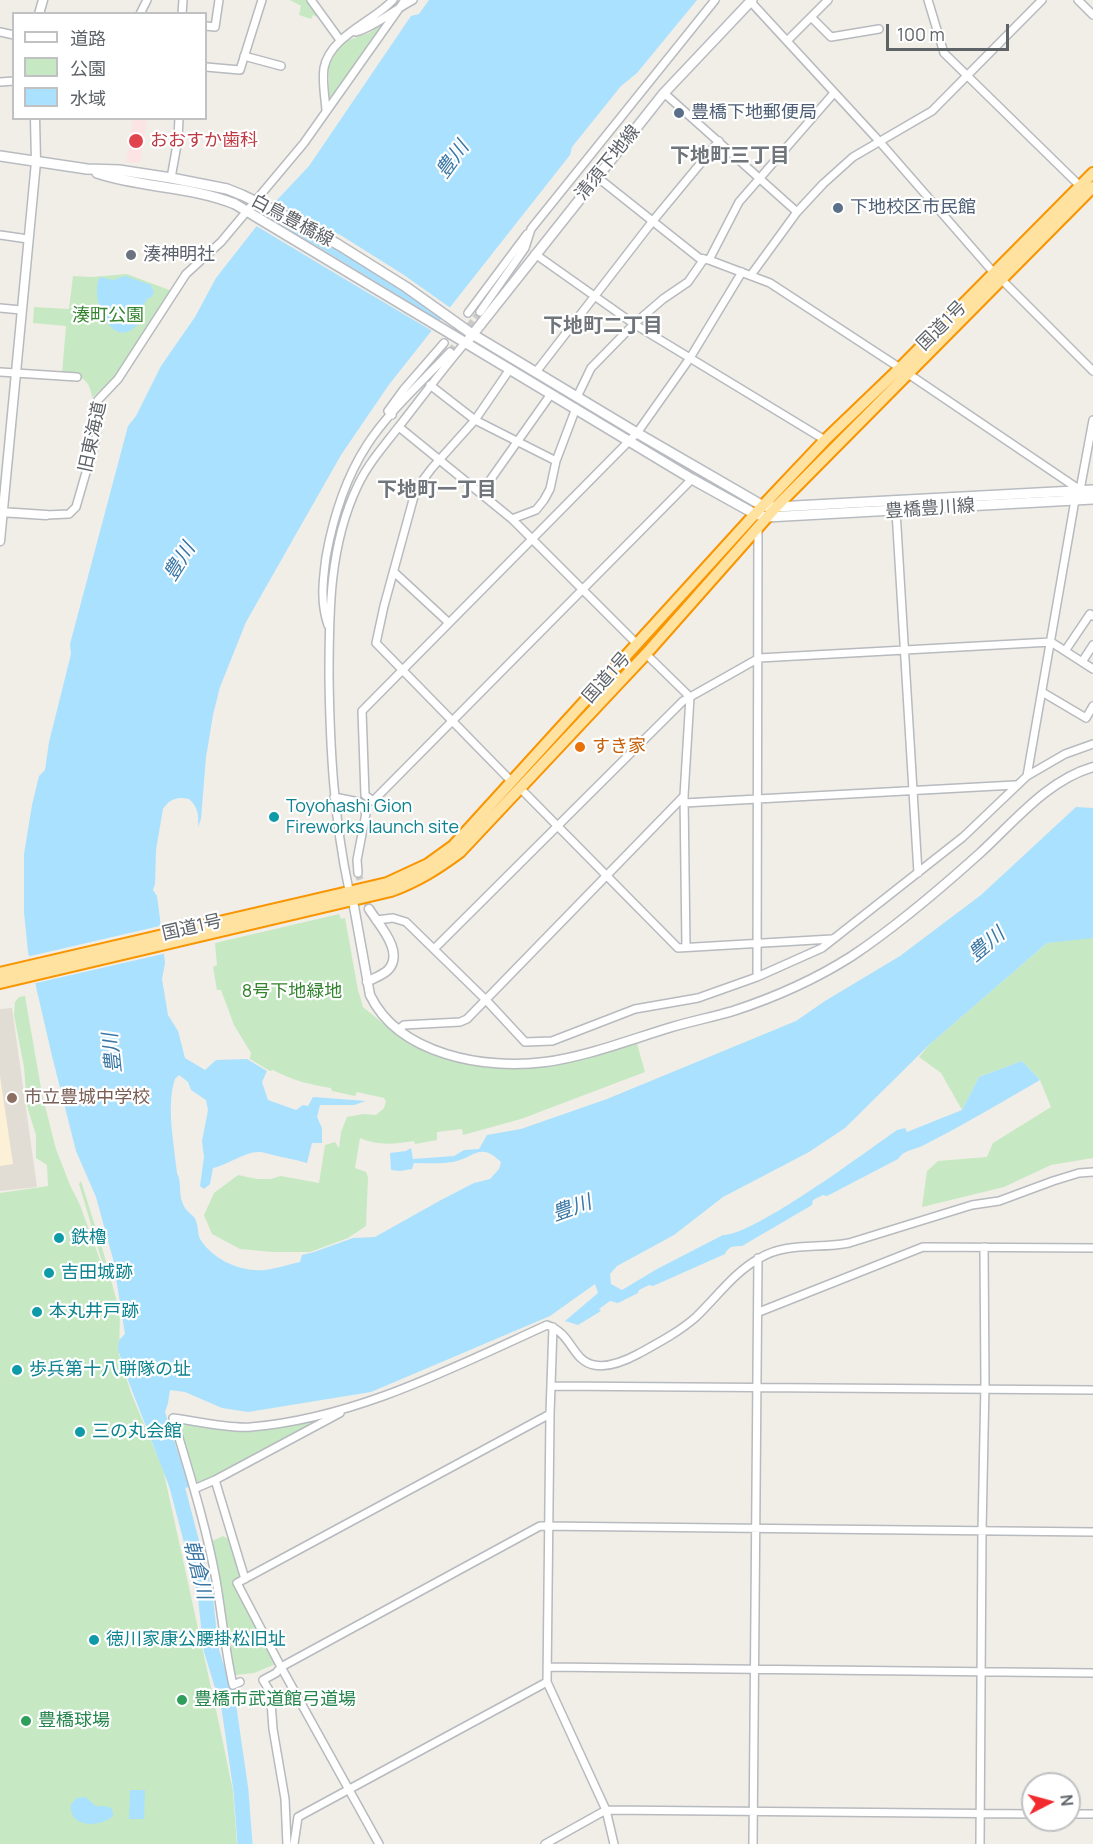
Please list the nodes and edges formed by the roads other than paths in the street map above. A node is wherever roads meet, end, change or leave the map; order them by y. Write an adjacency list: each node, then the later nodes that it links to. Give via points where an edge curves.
1 (219, 0): 15 (street, via 215,27)
2 (262, 0): 20 (street)
3 (310, 0): 18 (street)
4 (393, 0): 17 (street)
5 (413, 0): 12 (street)
6 (715, 0): 43 (street)
7 (828, 0): 14 (street)
8 (928, 0): 23 (street, via 945,53)
9 (1042, 0): 23 (street)
10 (1078, 0): 13 (street)
11 (751, 1): 19 (street); 24 (main road, 清須下地線)
12 (403, 3): 17 (street, via 369,28); 26 (street, 旧東海道)
13 (1093, 15)
14 (811, 17): 16 (street, via 831,37); 19 (street)
15 (207, 26)
16 (879, 29)
17 (351, 33): 18 (street)
18 (340, 40): 26 (street, via 324,68)
19 (788, 42): 25 (street)
20 (244, 57): 21 (street); 22 (street, via 240,70)
21 (281, 66)
22 (207, 67)
23 (968, 75): 30 (street, via 932,111); 38 (street)
24 (664, 93): 29 (street); 35 (main road, 清須下地線)
25 (834, 93): 30 (street); 37 (street)
26 (326, 111): 39 (street, 旧東海道)
27 (35, 120): 32 (street)
28 (179, 120): 36 (street)
29 (720, 141): 37 (street); 42 (street)
30 (879, 141): 41 (street, via 853,157); 50 (street)
31 (0, 156): 32 (main road, 白鳥豊橋線)
32 (36, 162): 33 (main road, 白鳥豊橋線); 45 (street)
33 (87, 170): 36 (main road, 白鳥豊橋線, via 119,170); 40 (main road, 白鳥豊橋線, via 118,180 214,196)
34 (1093, 173): 38 (highway, 国道1号)
35 (597, 177): 42 (street); 46 (main road, 清須下地線)
36 (171, 178): 39 (main road, 白鳥豊橋線, via 227,189)
37 (759, 179): 41 (street); 47 (street, via 739,202)
38 (1088, 191): 50 (highway, 国道1号)
39 (257, 201): 40 (street, 旧東海道); 57 (main road, 白鳥豊橋線, via 339,245)
40 (248, 211): 59 (main road, 白鳥豊橋線); 93 (street, 旧東海道, via 186,274 118,379 98,400 96,438 76,507 69,514)
41 (797, 212): 49 (street)
42 (652, 222): 47 (street, via 699,258); 51 (street)
43 (531, 229): 54 (street, via 525,248); 55 (street)
44 (0, 235): 45 (street)
45 (28, 239): 53 (street)
46 (535, 254): 51 (street); 57 (main road, 清須下地線)
47 (706, 259): 48 (street); 56 (street, via 688,282)
48 (742, 272): 49 (street); 61 (street)
49 (751, 275): 63 (street, via 770,283)
50 (998, 276): 63 (highway, 国道1号); 64 (street)
51 (594, 296): 56 (street); 67 (street)
52 (0, 308): 53 (street)
53 (21, 310): 66 (street)
54 (480, 312)
55 (468, 313)
56 (634, 324): 61 (street); 71 (street, via 591,368)
57 (472, 334): 59 (main road, 清須下地線); 67 (main road)
58 (444, 343): 73 (street, via 388,411)
59 (465, 343): 62 (main road); 69 (street)
60 (450, 352): 73 (street)
61 (690, 358): 77 (street); 78 (street)
62 (510, 369): 70 (main road); 74 (street)
63 (903, 371): 78 (highway, 国道1号); 83 (street); 89 (highway, 国道1号)
64 (1093, 371)
65 (0, 372): 66 (street)
66 (16, 372): 68 (street); 90 (street)
67 (536, 372): 71 (main road)
68 (77, 377)
69 (430, 385): 74 (street); 76 (street)
70 (551, 394): 72 (main road); 79 (street)
71 (576, 397): 77 (main road)
72 (576, 408): 77 (main road); 81 (street)
73 (392, 415): 103 (street, via 368,444 338,506 322,586)
74 (475, 420): 79 (street); 80 (street)
75 (1093, 420): 83 (street)
76 (399, 427): 80 (street); 103 (street, via 358,484 345,520 333,574)
77 (633, 437): 82 (main road); 88 (main road); 97 (street)
78 (825, 440): 88 (highway, 国道1号)
79 (518, 442): 81 (street); 85 (street)
80 (441, 460): 85 (street); 99 (street, via 416,489)
81 (556, 461): 95 (street, via 544,500 536,510)
82 (692, 479): 92 (main road); 100 (street)
83 (1080, 490): 84 (main road, 豊橋豊川線); 89 (main road, 豊橋豊川線)
84 (1093, 490)
85 (481, 493): 95 (street)
86 (1093, 499): 87 (main road, 豊橋豊川線)
87 (1075, 500): 91 (main road, 豊橋豊川線); 104 (street)
88 (763, 506): 89 (main road); 92 (highway, 国道1号)
89 (776, 507): 94 (highway, 国道1号)
90 (2, 511): 93 (street, 旧東海道); 98 (street)
91 (896, 512): 94 (main road, 豊橋豊川線); 107 (street)
92 (754, 514): 94 (main road); 105 (highway, 国道1号)
93 (46, 515)
94 (767, 517): 96 (highway, 国道1号)
95 (512, 519): 97 (street)
96 (758, 527): 109 (highway, 国道1号); 110 (street)
97 (532, 539): 100 (street); 102 (street)
98 (0, 541)
99 (394, 572): 102 (street); 112 (street, via 376,643)
100 (582, 591): 105 (street); 117 (street)
101 (1093, 616): 108 (street, via 1090,614)
102 (448, 622): 112 (street)
103 (329, 627): 124 (street)
104 (1051, 642): 107 (street); 108 (street); 114 (street)
105 (637, 644): 121 (highway, 国道1号)
106 (1093, 645): 111 (street)
107 (904, 650): 110 (street); 123 (street)
108 (1065, 651): 111 (street)
109 (646, 654): 115 (street); 121 (highway, 国道1号)
110 (759, 658): 115 (street); 125 (street)
111 (1082, 662): 113 (street)
112 (402, 669): 117 (street); 117 (street, via 362,711 365,795 373,801)
113 (1093, 669)
114 (1042, 692): 116 (street, via 1086,718); 120 (street)
115 (690, 697): 126 (street); 127 (street)
116 (1093, 706)
117 (453, 721): 121 (street)
118 (1093, 744): 120 (street, via 1065,754)
119 (1092, 766): 143 (street, via 1053,788 934,895 854,955 734,1011 567,1058 522,1064 456,1056 422,1044)
120 (1027, 776): 122 (street)
121 (516, 785): 127 (street); 131 (highway, 国道1号, via 453,846 428,864)
122 (1015, 785): 123 (street); 129 (street, via 963,837)
123 (913, 791): 125 (street); 129 (street)
124 (334, 797): 128 (street, via 359,802 366,813); 131 (street)
125 (758, 799): 126 (street); 135 (street)
126 (684, 800): 130 (street); 136 (street)
127 (559, 826): 130 (street); 137 (street)
128 (358, 873)
129 (918, 873): 134 (street)
130 (606, 876): 136 (street, via 678,948); 142 (street)
131 (347, 897): 138 (highway, 国道1号); 140 (street)
132 (369, 909): 133 (street)
133 (376, 920): 137 (street, via 406,922); 140 (street, via 390,943 394,961 386,972)
134 (832, 939): 135 (street); 139 (street, via 822,948)
135 (757, 942): 136 (street); 139 (street)
136 (686, 947)
137 (434, 950): 142 (street)
138 (8, 975): 141 (highway, 国道1号)
139 (757, 977): 142 (street, via 698,998 635,1009 545,1042 525,1042)
140 (367, 982): 143 (street, via 377,1009)
141 (0, 983)
142 (486, 1000): 143 (street, via 460,1022 404,1025)
143 (399, 1029)
144 (1093, 1172): 147 (street, via 849,1243 778,1249)
145 (984, 1247): 146 (street); 148 (street, via 923,1248); 152 (street)
146 (1093, 1248)
147 (758, 1258): 148 (street); 149 (street, via 738,1272 681,1329 622,1361 592,1365 577,1354 566,1335)
148 (759, 1312): 151 (street)
149 (553, 1327): 150 (street); 154 (street, via 547,1325 420,1382)
150 (551, 1386): 151 (street); 155 (street)
151 (758, 1389): 152 (street); 159 (street)
152 (983, 1390): 153 (street); 160 (street)
153 (1093, 1390)
154 (353, 1406): 156 (street); 157 (street, via 249,1427 174,1418)
155 (550, 1414): 158 (street); 162 (street)
156 (215, 1479): 157 (street); 162 (street)
157 (195, 1489): 168 (street, via 216,1582 226,1656 233,1685)
158 (549, 1526): 159 (street); 163 (street, via 540,1526); 164 (street)
159 (756, 1529): 160 (street); 165 (street)
160 (981, 1531): 161 (street); 166 (street)
161 (1093, 1532)
162 (245, 1579): 163 (street, via 237,1583)
163 (281, 1667): 170 (street); 175 (street, via 263,1680 271,1702 285,1799)
164 (548, 1668): 165 (street); 169 (street)
165 (754, 1671): 166 (street); 172 (street)
166 (981, 1672): 167 (street); 173 (street)
167 (1093, 1673)
168 (240, 1682)
169 (547, 1682): 170 (street); 171 (street)
170 (350, 1790): 176 (street, via 298,1817); 177 (street)
171 (606, 1810): 172 (street); 178 (street); 179 (street)
172 (753, 1811): 173 (street); 180 (street)
173 (981, 1814): 174 (street); 181 (street)
174 (1021, 1814)
175 (287, 1844)
176 (294, 1844)
177 (379, 1844)
178 (545, 1844)
179 (614, 1844)
180 (753, 1844)
181 (980, 1844)

